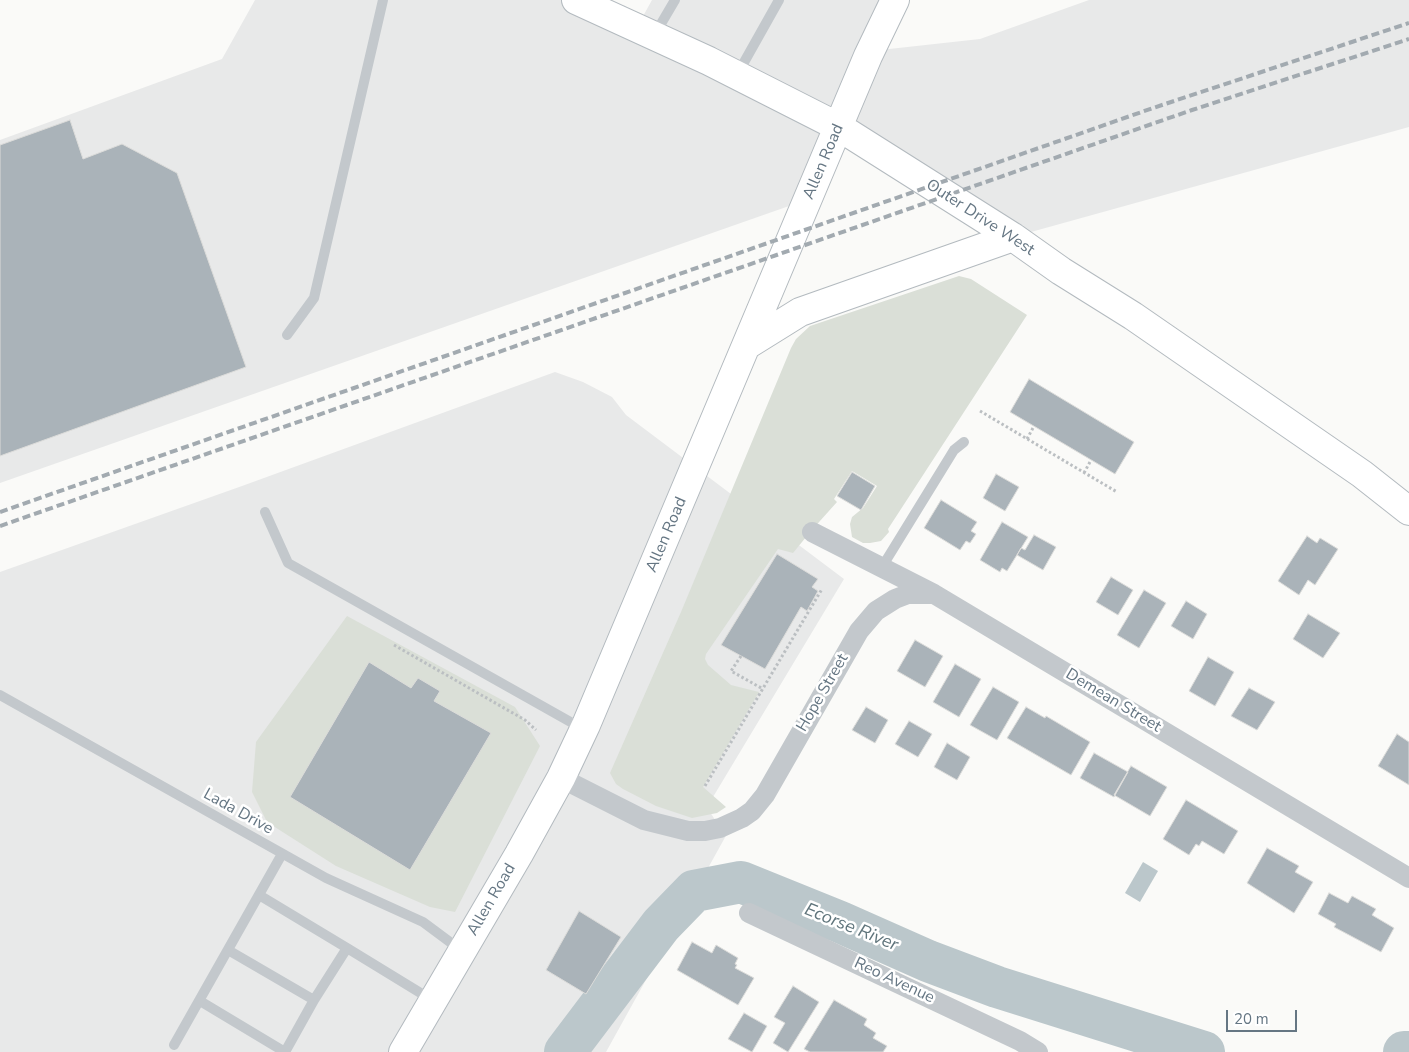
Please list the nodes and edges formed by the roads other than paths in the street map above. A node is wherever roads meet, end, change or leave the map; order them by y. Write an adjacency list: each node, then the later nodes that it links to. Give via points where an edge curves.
1 (383, 0): 10 (lane, via 314,298)
2 (576, 0): 6 (main road, Outer Drive West)
3 (675, 0): 6 (lane)
4 (779, 0): 7 (lane)
5 (894, 0): 8 (main road, Allen Road)
6 (655, 35): 7 (main road, Outer Drive West)
7 (737, 75): 8 (main road, Outer Drive West)
8 (839, 127): 9 (main road, Outer Drive West); 11 (main road, Allen Road)
9 (1013, 237): 11 (main road, via 800,312); 13 (main road, Outer Drive West)
10 (287, 335)
11 (747, 345): 21 (main road, Allen Road)
12 (964, 442): 18 (lane, via 954,450)
13 (1362, 474): 14 (main road); 15 (main road)
14 (1409, 493)
15 (1409, 511)
16 (265, 512): 21 (lane, via 288,563)
17 (812, 532): 18 (street, Demean Street)
18 (882, 567): 19 (street, Demean Street)
19 (934, 594): 22 (street, Hope Street, via 908,594 876,611 859,631 765,795 752,811 733,823 713,830 688,831 644,820); 24 (street, Demean Street)
20 (0, 695): 23 (lane, Lada Drive)
21 (584, 730): 22 (main road, Allen Road)
22 (561, 778): 29 (main road, Allen Road)
23 (282, 854): 25 (lane); 29 (lane, Lada Drive, via 326,878 423,922)
24 (1409, 878)
25 (259, 895): 27 (lane); 28 (lane)
26 (749, 913): 36 (street, Reo Avenue)
27 (347, 948): 31 (lane); 32 (lane)
28 (228, 950): 30 (lane); 31 (lane)
29 (462, 952): 32 (main road, Allen Road)
30 (200, 1000): 33 (lane); 34 (lane)
31 (314, 1000): 34 (lane)
32 (433, 1000): 35 (main road, Allen Road)
33 (174, 1045)
34 (285, 1052)
35 (403, 1052)
36 (1038, 1052)

